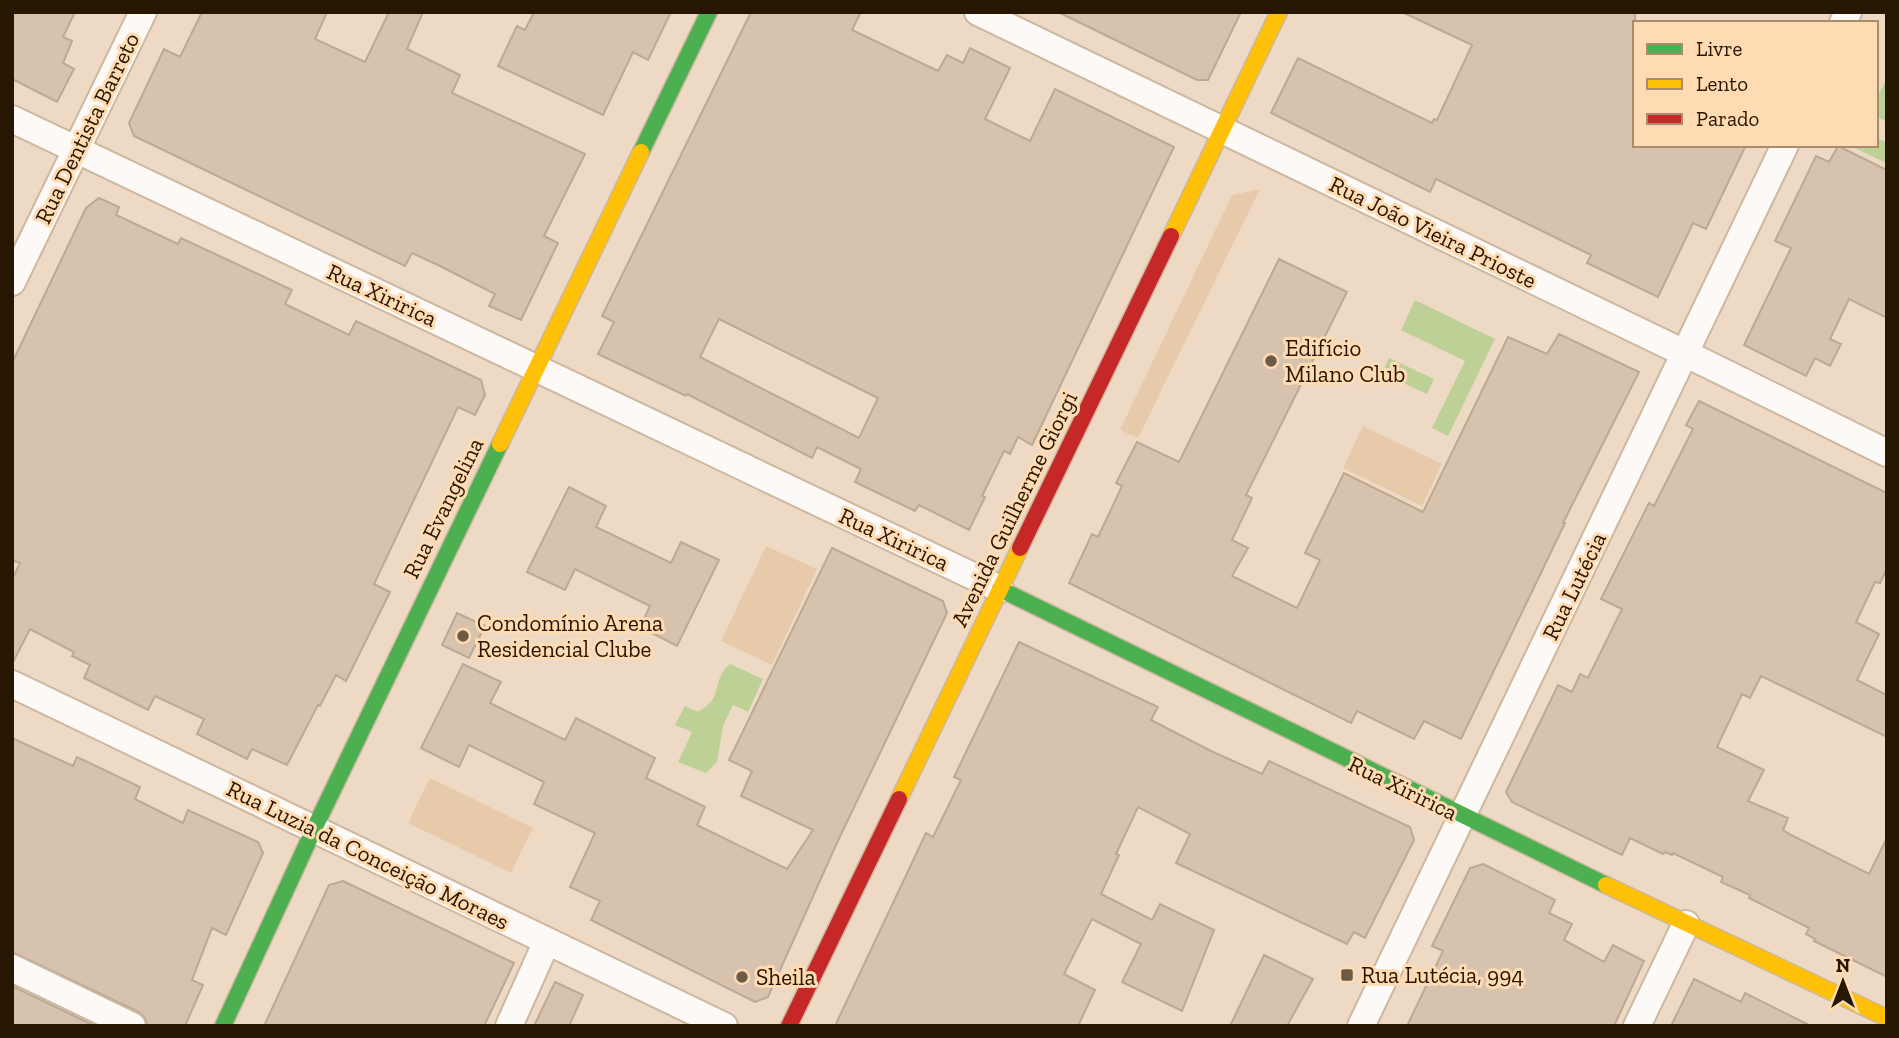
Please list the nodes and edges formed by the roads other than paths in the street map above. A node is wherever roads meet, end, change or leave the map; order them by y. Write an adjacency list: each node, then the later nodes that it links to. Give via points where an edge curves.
1 (143, 12): 8 (street, Rua Dentista Barreto)
2 (709, 12): 11 (street, Rua Evangelina)
3 (978, 12): 6 (street, Rua João Vieira Prioste)
4 (1279, 12): 6 (street, Avenida Guilherme Giorgi)
5 (12, 119): 8 (street, Rua Xiririca)
6 (1222, 130): 10 (street, Rua João Vieira Prioste); 13 (street, Avenida Guilherme Giorgi)
7 (1784, 147): 10 (street, Rua Lutécia)
8 (77, 150): 9 (street, Rua Dentista Barreto); 11 (street, Rua Xiririca)
9 (12, 282)
10 (1686, 354): 12 (street, Rua João Vieira Prioste); 15 (street, Rua Lutécia)
11 (536, 368): 13 (street, Rua Xiririca); 16 (street, Rua Evangelina)
12 (1887, 453)
13 (1000, 589): 15 (street, Rua Xiririca); 25 (street, Avenida Guilherme Giorgi)
14 (12, 684): 16 (street, Rua Luzia da Conceição Moraes)
15 (1462, 816): 17 (street, Rua Xiririca); 26 (street, Rua Lutécia)
16 (314, 828): 18 (street, Rua Luzia da Conceição Moraes); 22 (street, Rua Evangelina)
17 (1686, 924): 20 (street, Rua Xiririca); 27 (street)
18 (547, 941): 23 (street); 24 (street, Rua Luzia da Conceição Moraes)
19 (12, 968): 21 (street)
20 (1887, 1018)
21 (132, 1026)
22 (223, 1026)
23 (509, 1026)
24 (724, 1026)
25 (789, 1026)
26 (1361, 1026)
27 (1637, 1026)

